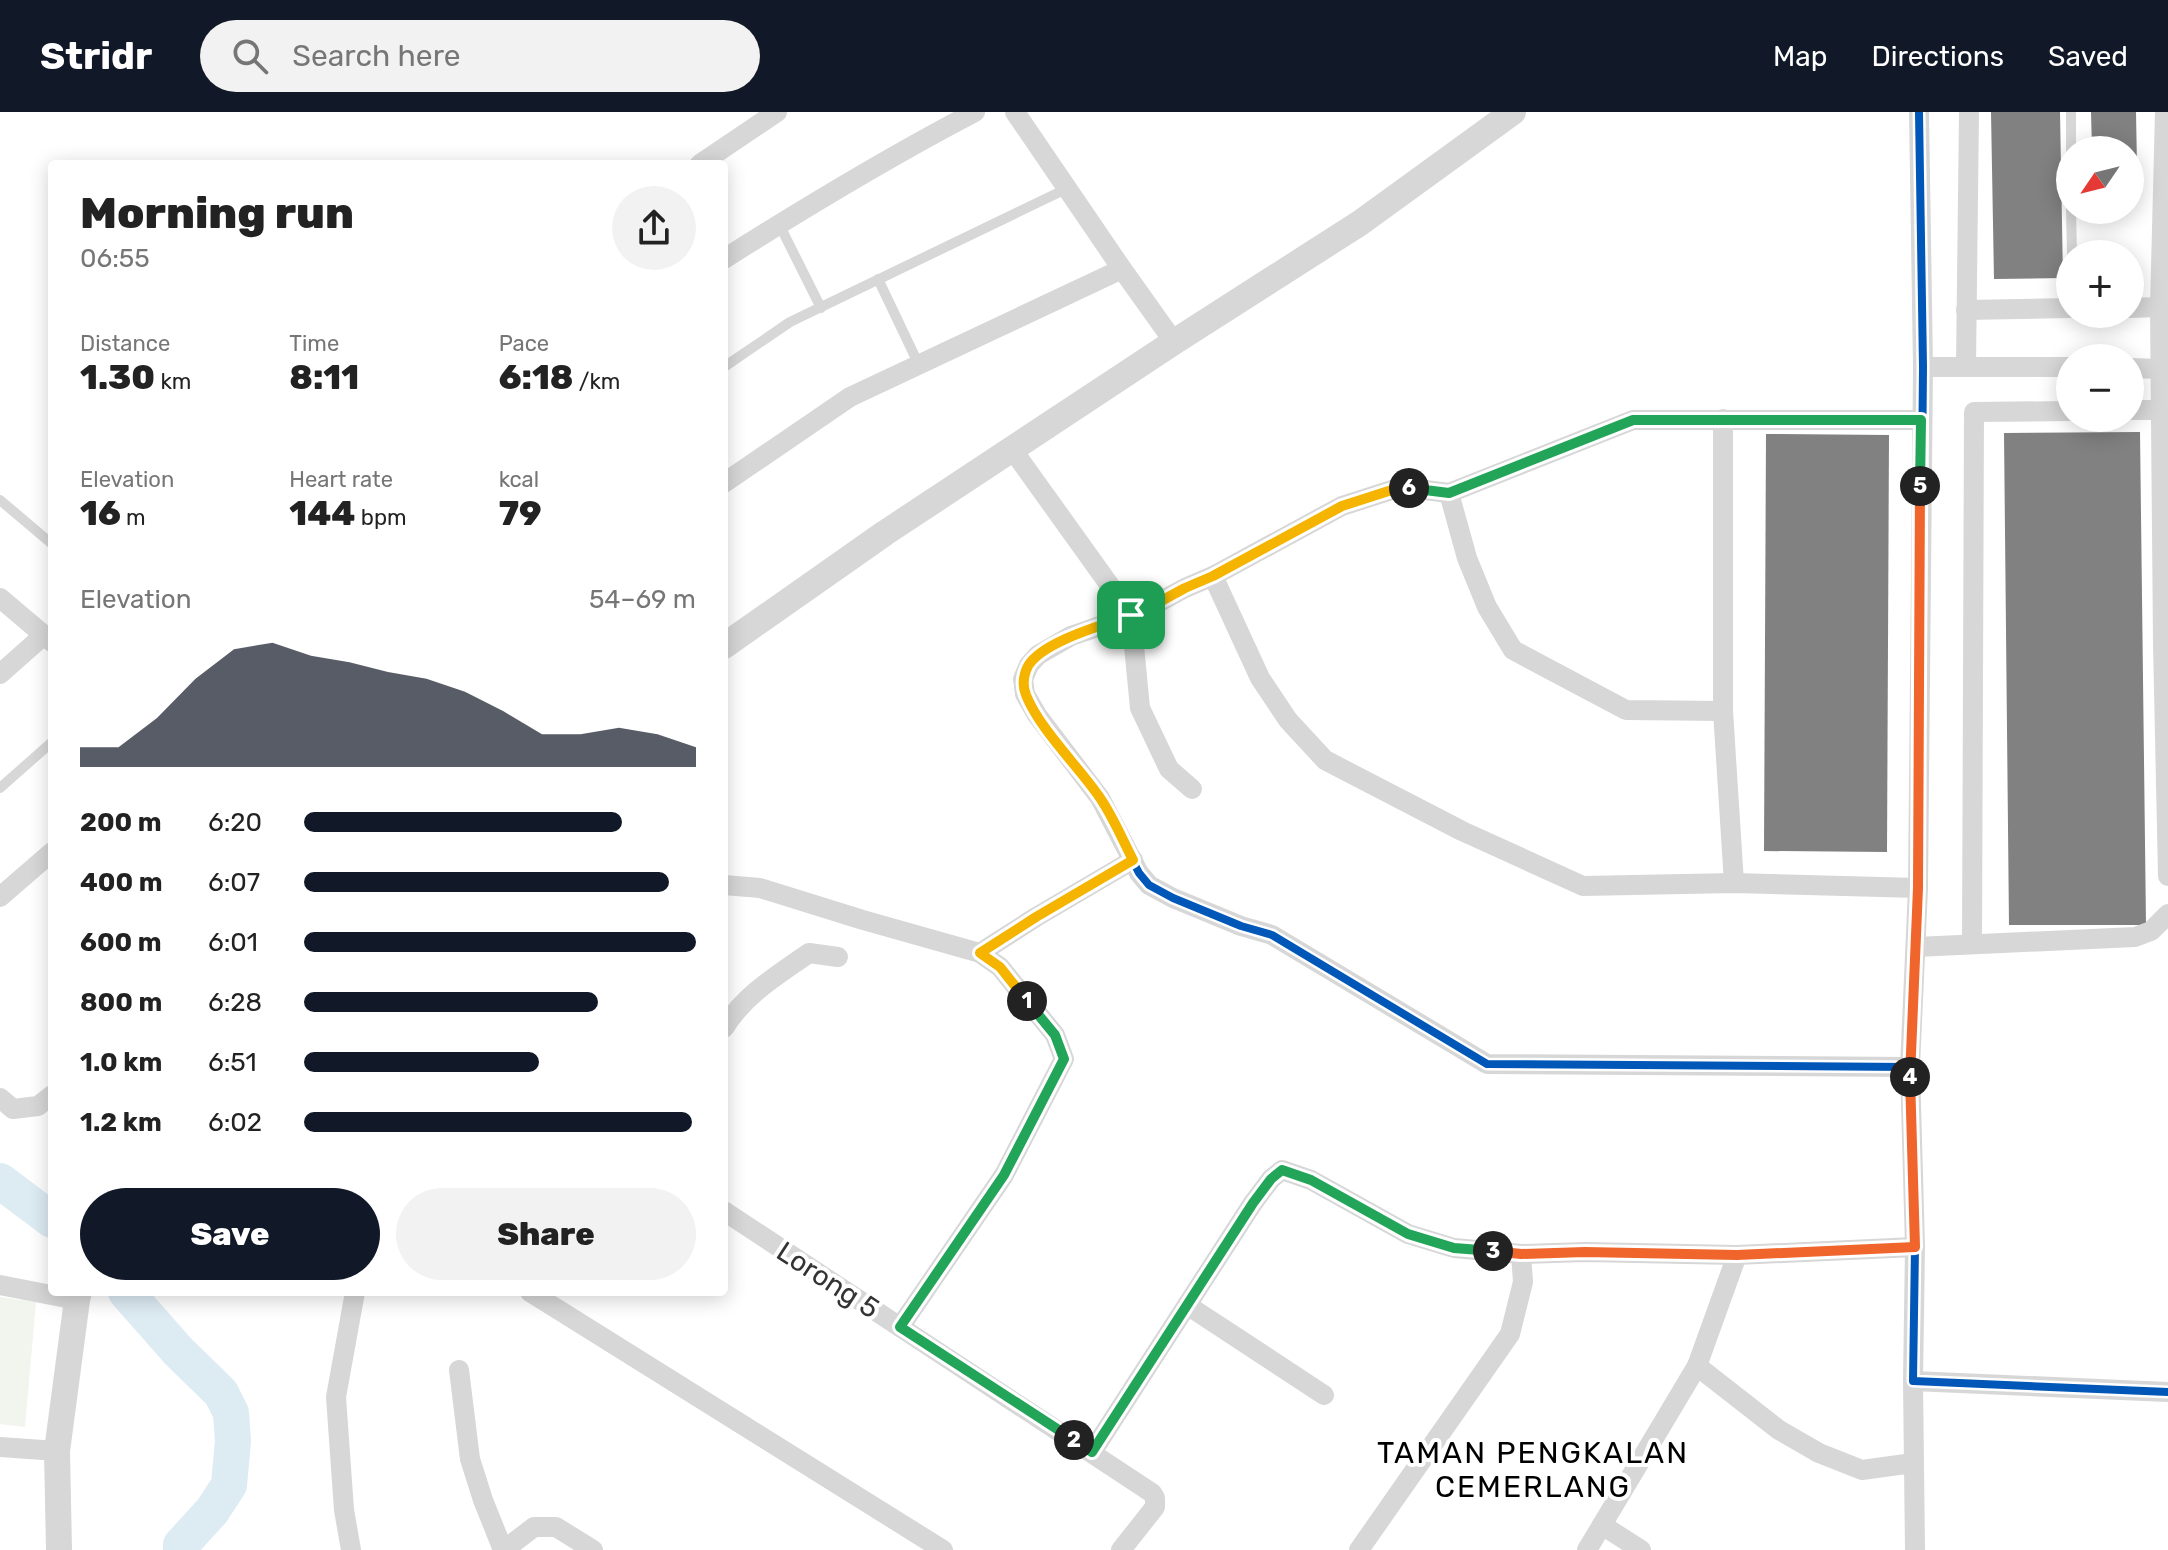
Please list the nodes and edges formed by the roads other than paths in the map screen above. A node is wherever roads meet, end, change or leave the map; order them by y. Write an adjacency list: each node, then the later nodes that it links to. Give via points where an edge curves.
1 (777, 112): 10 (street)
2 (975, 112): 12 (street)
3 (1015, 112): 11 (street)
4 (1513, 112): 21 (street, via 1360,223)
5 (1919, 112): 25 (street)
6 (1969, 112): 20 (street)
7 (2071, 112): 9 (lane)
8 (2165, 112): 16 (street)
9 (2071, 136)
10 (706, 160)
11 (1068, 188): 14 (street); 15 (lane)
12 (779, 224): 13 (street); 17 (lane)
13 (728, 256)
14 (1122, 269): 21 (street); 23 (street)
15 (878, 279): 17 (lane); 23 (lane)
16 (2160, 307): 19 (street); 28 (street)
17 (821, 308): 22 (lane, via 790,322)
18 (2056, 308): 20 (street)
19 (2144, 308)
20 (1966, 310): 24 (street)
21 (1174, 342): 34 (street)
22 (728, 364)
23 (919, 365): 35 (street, via 850,397)
24 (1966, 366): 25 (street); 26 (street)
25 (1923, 367): 33 (street)
26 (2056, 367)
27 (2144, 368): 28 (street)
28 (2160, 369): 30 (street)
29 (2144, 410): 30 (street)
30 (2161, 410): 51 (street)
31 (2056, 411): 57 (street, via 1974,412)
32 (1723, 419): 33 (street); 36 (street, via 1633,420); 45 (street)
33 (1921, 420): 54 (street)
34 (1012, 449): 41 (street); 43 (street)
35 (728, 480)
36 (1449, 493): 39 (street, via 1401,487 1342,506); 45 (street, via 1467,558 1487,607 1513,650 1626,710)
37 (0, 500): 38 (lane)
38 (48, 541)
39 (1213, 576): 41 (street); 52 (street, via 1260,678 1288,720 1325,760 1583,886)
40 (0, 598): 42 (street)
41 (1131, 615): 48 (street, via 1140,708 1169,769); 50 (street, via 1071,636 1038,655 1023,679 1037,715 1100,798)
42 (48, 638): 44 (street)
43 (728, 643)
44 (0, 674)
45 (1723, 711): 52 (street)
46 (48, 746): 47 (lane)
47 (0, 788)
48 (1192, 789)
49 (48, 855): 55 (street)
50 (1133, 860): 59 (street); 62 (street, via 1149,885 1272,935 1487,1064)
51 (2168, 876)
52 (1734, 883): 54 (street)
53 (728, 885): 59 (street, via 760,888)
54 (1918, 888): 58 (street)
55 (0, 897)
56 (2168, 914): 57 (street, via 2151,931 2135,937)
57 (1972, 944): 58 (street)
58 (1916, 947): 62 (street)
59 (980, 953): 75 (street, via 1000,967 1055,1035 1064,1059 1004,1175)
60 (838, 957): 61 (street, via 809,953 763,984)
61 (728, 1021)
62 (1910, 1067): 66 (street)
63 (0, 1098): 64 (street, via 13,1109 38,1106)
64 (48, 1098)
65 (728, 1214): 75 (street, Lorong 5)
66 (1915, 1247): 68 (street); 78 (street)
67 (1521, 1254): 68 (street); 74 (street, via 1454,1248 1408,1234 1311,1180 1282,1170 1253,1203); 92 (street, via 1523,1282 1510,1334)
68 (1737, 1255): 76 (street)
69 (0, 1285): 70 (street)
70 (48, 1292)
71 (78, 1296): 82 (street)
72 (354, 1296): 87 (street, via 336,1397)
73 (536, 1296): 90 (street)
74 (1187, 1305): 80 (street); 83 (street)
75 (900, 1327): 83 (street, Lorong 5)
76 (1697, 1366): 84 (street, via 1779,1430 1819,1453 1862,1470); 85 (street)
77 (459, 1370): 88 (street, via 470,1459)
78 (1913, 1381): 79 (street); 84 (street)
79 (2168, 1392)
80 (1324, 1395)
81 (0, 1447): 82 (street)
82 (57, 1451): 86 (street)
83 (1092, 1452): 91 (street, Lorong 5, via 1155,1498 1155,1507)
84 (1913, 1463): 95 (street)
85 (1602, 1525): 93 (street); 94 (street)
86 (59, 1550)
87 (351, 1550)
88 (503, 1550): 89 (street, via 534,1527 556,1527)
89 (593, 1550)
90 (943, 1550)
91 (1121, 1550)
92 (1359, 1550)
93 (1587, 1550)
94 (1641, 1550)
95 (1915, 1550)

